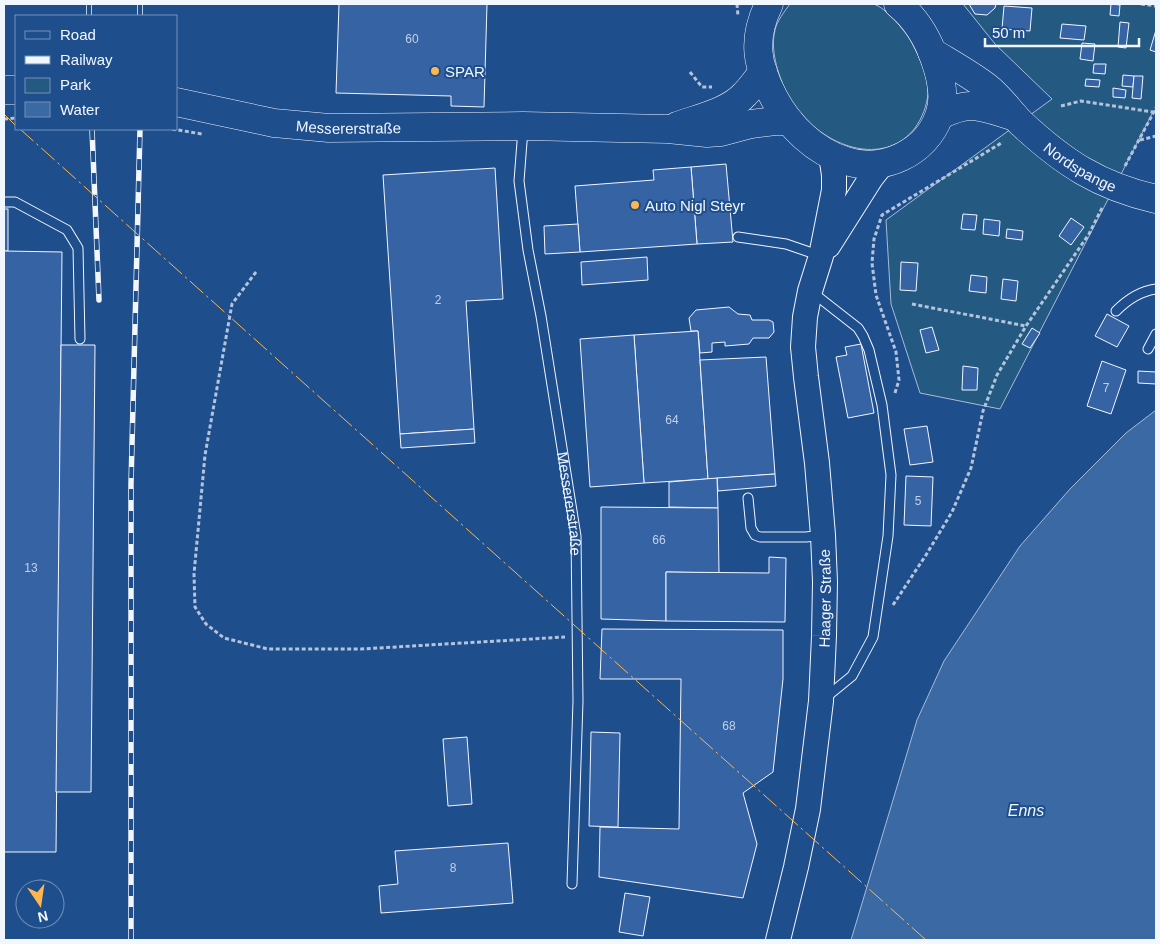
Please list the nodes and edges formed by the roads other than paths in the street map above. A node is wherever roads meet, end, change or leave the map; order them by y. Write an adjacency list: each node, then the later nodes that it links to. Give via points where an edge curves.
1 (769, 4): 4 (main road, via 758,34)
2 (898, 4): 3 (main road, via 919,28)
3 (932, 52): 6 (main road, via 940,76); 7 (main road, Nordspange, via 988,88)
4 (762, 72): 8 (main road); 10 (main road, Messererstraße, via 734,104)
5 (178, 102): 9 (main road, Messererstraße, via 294,126)
6 (940, 116): 7 (main road, Nordspange, via 971,106); 12 (main road, via 917,148)
7 (1015, 117): 13 (main road, Nordspange, via 1060,157 1086,173 1112,186)
8 (789, 121): 10 (main road, Messererstraße, via 751,124 707,133); 11 (main road, via 814,145)
9 (523, 126): 10 (main road, Messererstraße); 26 (lane, Messererstraße, via 519,181 576,536 578,701)
10 (668, 128)
11 (831, 155): 12 (main road, via 847,162); 16 (street, Haager Straße, via 834,190)
12 (882, 164): 16 (street, Haager Straße)
13 (1156, 199)
14 (4, 202): 21 (lane, via 15,202 67,230 78,248)
15 (738, 237): 16 (lane, via 786,244)
16 (821, 256): 18 (street, Haager Straße)
17 (1156, 289): 19 (lane, via 1126,301)
18 (810, 290): 24 (street, Haager Straße, via 804,347); 25 (lane, via 858,328 863,336 882,405 891,475 888,536 873,637 852,676)
19 (1116, 311)
20 (1156, 334): 22 (lane)
21 (80, 338)
22 (1148, 349)
23 (748, 498): 24 (lane, via 754,535)
24 (823, 535): 25 (street, Haager Straße, via 825,609)
25 (821, 702): 27 (street, Haager Straße, via 808,809)
26 (572, 884)
27 (778, 940)

